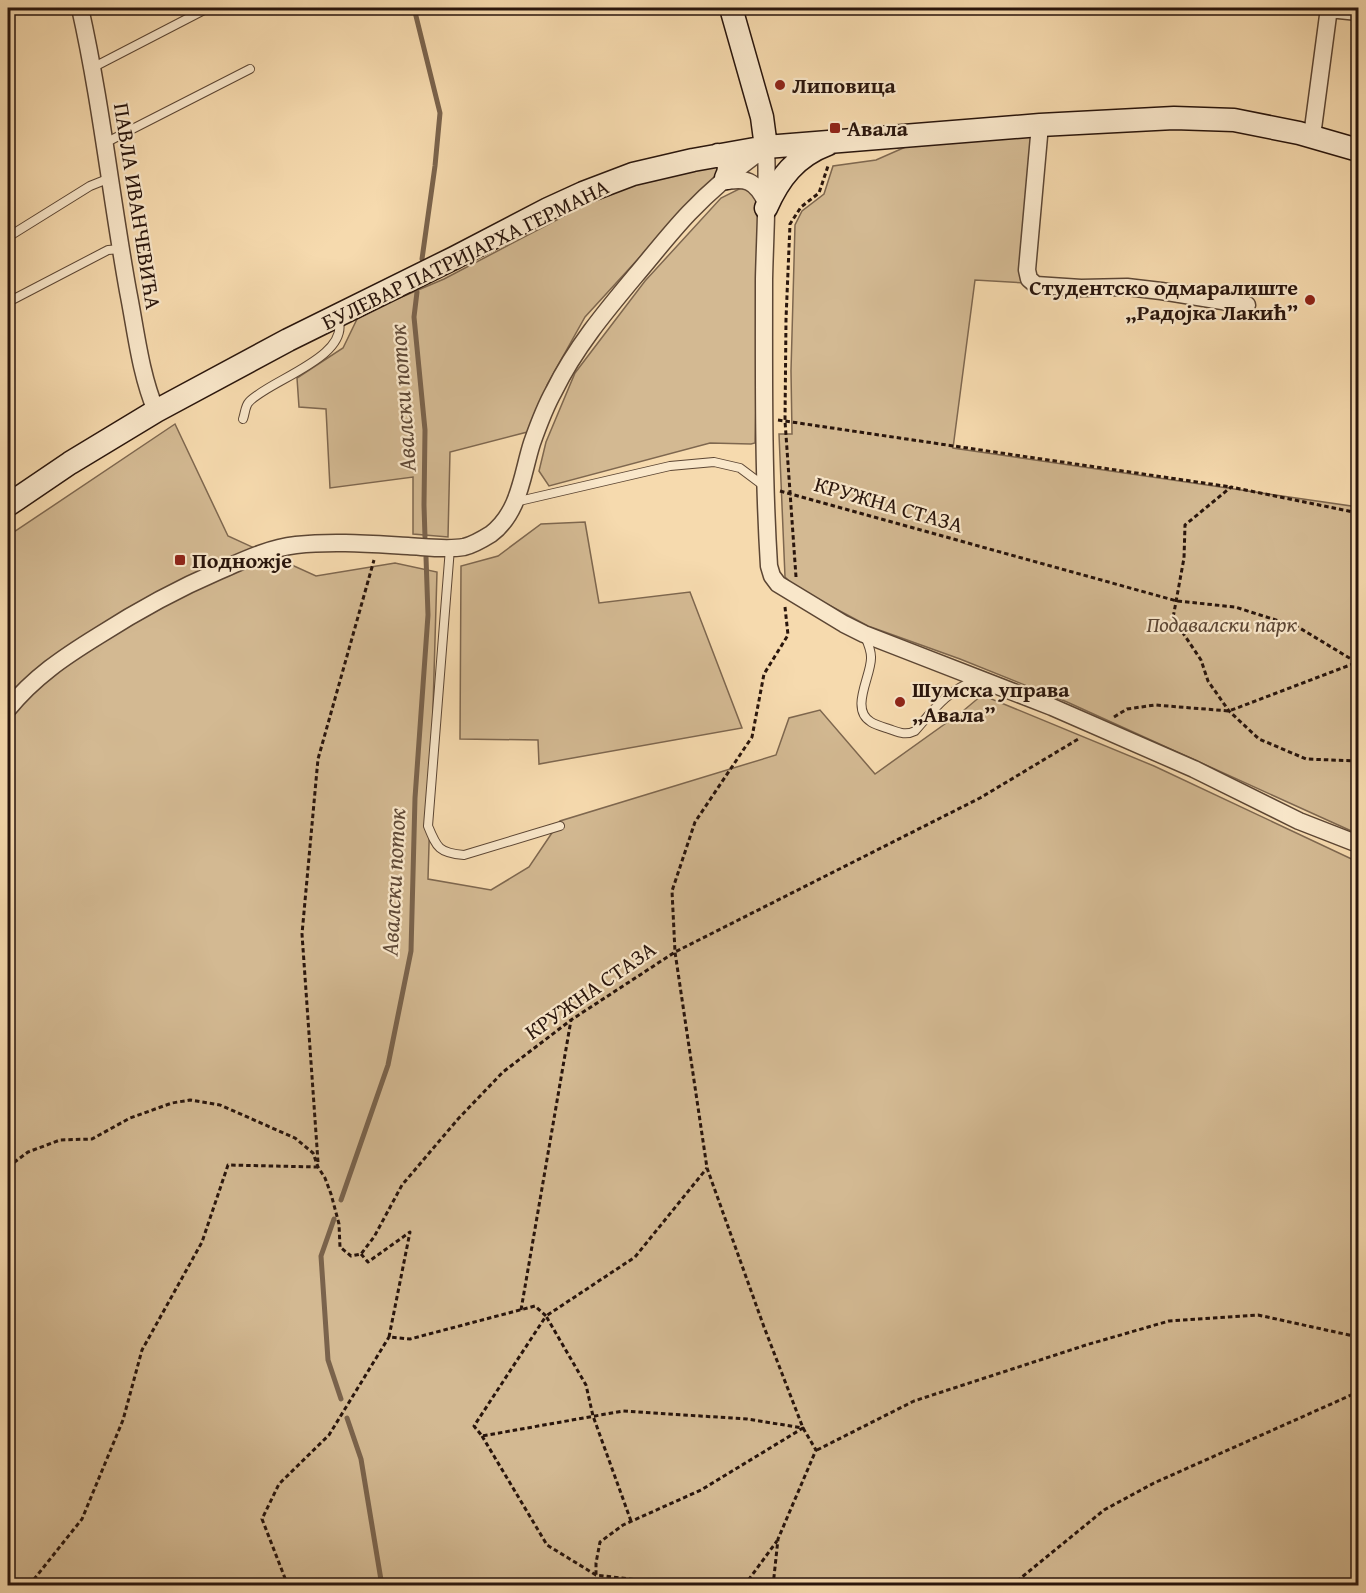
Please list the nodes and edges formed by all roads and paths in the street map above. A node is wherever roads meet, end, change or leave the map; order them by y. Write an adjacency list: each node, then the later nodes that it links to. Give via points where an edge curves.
1 (80, 8): 6 (street, ПАВЛА ИВАНЧЕВИЋА)
2 (208, 8): 6 (lane)
3 (731, 8): 11 (main road, via 762,117)
4 (1329, 8): 5 (street); 9 (street)
5 (1359, 12)
6 (92, 68): 10 (street, ПАВЛА ИВАНЧЕВИЋА)
7 (250, 69): 10 (lane)
8 (1040, 125): 9 (main road, БУЛЕВАР ПАТРИЈАРХА ГЕРМАНА, via 1197,118 1234,120); 12 (main road, БУЛЕВАР ПАТРИЈАРХА ГЕРМАНА); 21 (street, via 1029,279 1036,285 1127,287)
9 (1312, 136): 13 (main road, БУЛЕВАР ПАТРИЈАРХА ГЕРМАНА)
10 (105, 143): 15 (street, ПАВЛА ИВАНЧЕВИЋА)
11 (765, 147): 12 (main road, БУЛЕВАР ПАТРИЈАРХА ГЕРМАНА); 14 (main road, БУЛЕВАР ПАТРИЈАРХА ГЕРМАНА); 16 (street); 17 (street)
12 (834, 150): 17 (main road, via 822,147 794,164); 26 (path, via 819,193 801,207 790,224)
13 (1359, 150)
14 (718, 155): 16 (main road, via 729,165); 22 (main road, БУЛЕВАР ПАТРИЈАРХА ГЕРМАНА, via 633,174 583,193)
15 (110, 178): 18 (lane, via 90,186); 19 (street, ПАВЛА ИВАНЧЕВИЋА)
16 (724, 180): 17 (street, via 749,181 760,190); 30 (street, via 688,214 598,320 571,359 536,433)
17 (766, 205): 24 (street)
18 (8, 237)
19 (121, 249): 20 (lane, via 108,250); 23 (street, ПАВЛА ИВАНЧЕВИЋА, via 146,383)
20 (12, 300)
21 (1247, 305)
22 (337, 316): 23 (main road, БУЛЕВАР ПАТРИЈАРХА ГЕРМАНА); 25 (lane, via 337,340 326,353 258,394 247,404)
23 (156, 411): 31 (main road, БУЛЕВАР ПАТРИЈАРХА ГЕРМАНА)
24 (764, 417): 26 (path); 27 (street)
25 (243, 419)
26 (785, 421): 28 (path); 29 (path)
27 (765, 486): 30 (lane, via 740,468 714,462 670,466); 35 (street, via 769,566)
28 (1231, 487): 32 (path); 36 (path, via 1185,525)
29 (790, 494): 35 (path, КРУЖНА СТАЗА, via 796,577); 36 (path, КРУЖНА СТАЗА)
30 (515, 502): 34 (street, via 508,516 490,534 471,544)
31 (8, 505)
32 (1359, 513)
33 (378, 545): 34 (street); 40 (street, via 294,545 268,551 190,584 49,668); 49 (path, via 318,759 302,934)
34 (450, 548): 44 (lane, via 428,826 439,847 448,854 464,855)
35 (782, 587): 37 (street); 46 (path, КРУЖНА СТАЗА, via 788,635 764,674 752,738 695,822 672,891)
36 (1177, 601): 38 (path, КРУЖНА СТАЗА, via 1235,607 1298,627); 41 (path, via 1173,618 1202,660 1208,681)
37 (864, 634): 39 (street); 39 (lane, via 871,657 862,703 871,722 911,733 950,693)
38 (1357, 662): 41 (path)
39 (979, 679): 42 (street)
40 (8, 709)
41 (1229, 711): 42 (path, via 1155,705 1127,709); 43 (path, via 1259,739 1306,759)
42 (1098, 727): 45 (street, via 1299,821); 46 (path, via 980,798)
43 (1359, 761)
44 (560, 826)
45 (1359, 844)
46 (675, 952): 47 (path, КРУЖНА СТАЗА); 50 (path)
47 (571, 1020): 51 (path, КРУЖНА СТАЗА, via 503,1072 458,1119 402,1185); 52 (path)
48 (8, 1167): 49 (path, via 28,1152 60,1140 92,1139 130,1118 190,1100 220,1104 295,1138 313,1154)
49 (318, 1167): 51 (path, via 339,1224 340,1246 351,1256); 64 (path, via 228,1165 201,1242 142,1350 123,1420 82,1519)
50 (707, 1168): 53 (path, via 635,1257); 58 (path)
51 (361, 1254): 54 (path, via 368,1262 410,1232)
52 (521, 1310): 53 (path, via 535,1306); 54 (path, via 410,1339)
53 (546, 1316): 57 (path, via 586,1385); 59 (path, via 474,1426)
54 (389, 1337): 65 (path, via 329,1435 279,1484 262,1519)
55 (1359, 1337): 60 (path, via 1258,1315 1169,1321 914,1401)
56 (1359, 1392): 69 (path, via 1104,1510)
57 (593, 1416): 58 (path, via 622,1411 747,1419); 59 (path); 61 (path)
58 (803, 1428): 60 (path); 61 (path, via 701,1490)
59 (482, 1436): 63 (path, via 547,1545)
60 (816, 1450): 62 (path)
61 (631, 1522): 63 (path, via 600,1542)
62 (778, 1539): 67 (path); 68 (path)
63 (596, 1575): 66 (path)
64 (31, 1586)
65 (288, 1586)
66 (672, 1586)
67 (744, 1586)
68 (773, 1586)
69 (1011, 1586)

